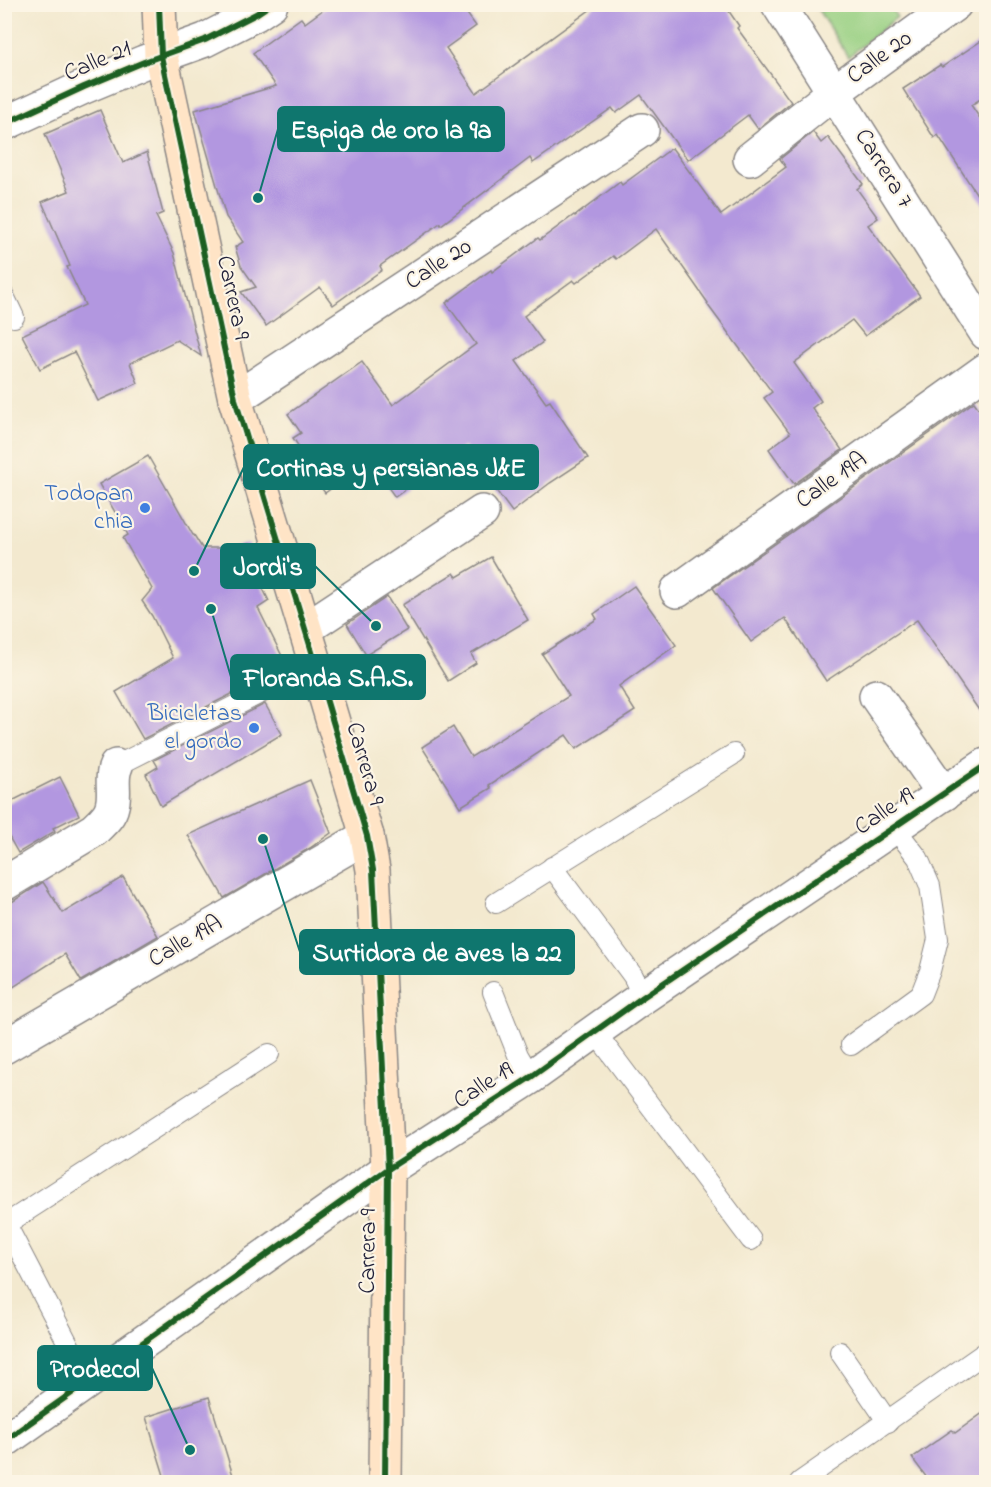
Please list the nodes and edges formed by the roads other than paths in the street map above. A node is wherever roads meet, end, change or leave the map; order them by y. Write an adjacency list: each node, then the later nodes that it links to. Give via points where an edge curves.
1 (159, 4): 5 (main road, Carrera 9)
2 (271, 4): 5 (street, Calle 21, via 205,40)
3 (778, 4): 6 (street, Carrera 7)
4 (955, 4): 6 (street, Calle 20)
5 (161, 56): 7 (street, Calle 21); 14 (main road, Carrera 9)
6 (834, 92): 9 (street, Calle 20); 12 (street, Carrera 7)
7 (4, 124)
8 (642, 130): 14 (street, Calle 20)
9 (750, 159)
10 (4, 296): 11 (lane)
11 (14, 317)
12 (987, 333)
13 (987, 370): 16 (street, Calle 19A)
14 (235, 399): 17 (main road, Carrera 9)
15 (482, 512): 17 (street)
16 (676, 591)
17 (305, 629): 18 (main road, Carrera 9)
18 (316, 665): 22 (lane); 25 (main road, Carrera 9)
19 (876, 696): 23 (street)
20 (734, 754): 26 (lane)
21 (987, 765): 23 (street, Calle 19)
22 (116, 766): 27 (street, via 112,807 104,820 94,830)
23 (944, 794): 24 (street, Calle 19)
24 (894, 827): 30 (street, Calle 19); 32 (lane, via 918,858 930,886 938,939 921,994)
25 (367, 836): 33 (street, Calle 19A); 36 (main road, Carrera 9, via 373,870)
26 (552, 867): 28 (lane); 30 (lane, via 633,976)
27 (4, 884)
28 (496, 903)
29 (493, 992): 35 (lane)
30 (644, 997): 31 (street, Calle 19)
31 (595, 1032): 35 (street, Calle 19); 37 (lane)
32 (851, 1045)
33 (4, 1047)
34 (270, 1054): 40 (lane, via 6,1224)
35 (531, 1077): 36 (street, Calle 19)
36 (388, 1169): 40 (street, Calle 19); 43 (main road, Carrera 9)
37 (751, 1240)
38 (840, 1352): 41 (lane)
39 (987, 1352): 41 (lane)
40 (88, 1382): 42 (street, Calle 19)
41 (888, 1422): 44 (lane)
42 (4, 1441)
43 (385, 1482)
44 (800, 1482)

